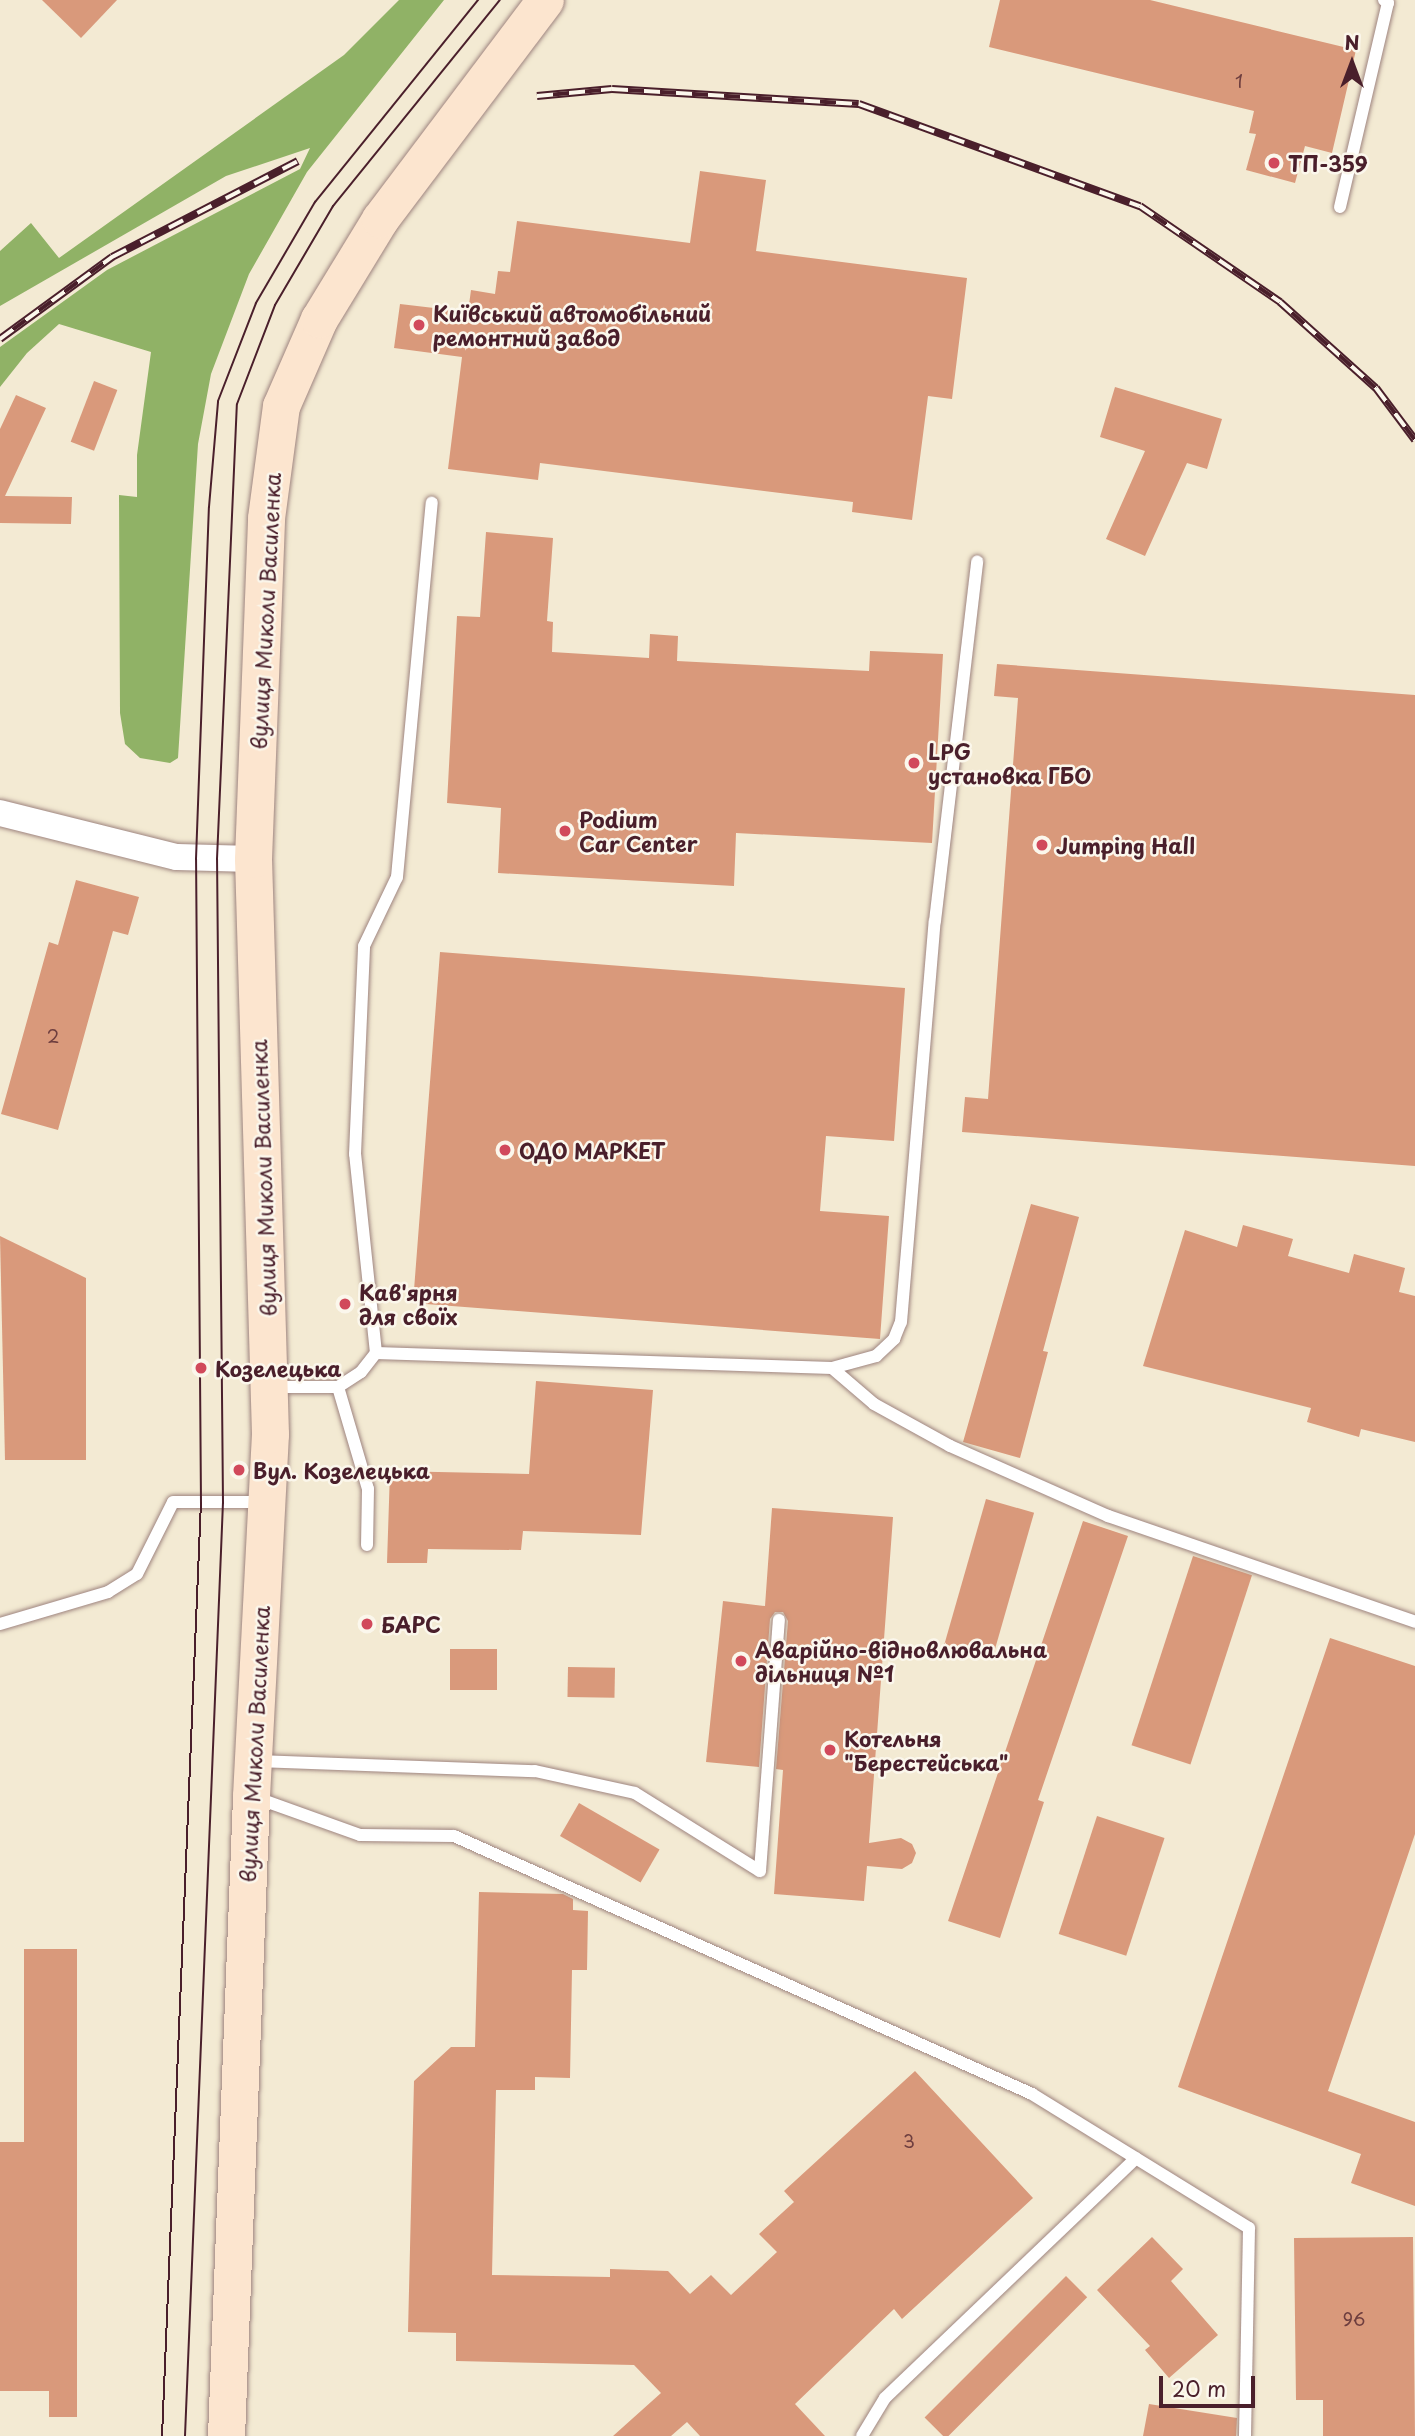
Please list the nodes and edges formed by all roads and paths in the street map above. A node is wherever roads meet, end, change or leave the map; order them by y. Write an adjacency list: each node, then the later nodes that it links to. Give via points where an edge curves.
1 (545, 0): 7 (main road, вулиця Миколи Василенка, via 380,219 319,319 281,407 266,518)
2 (1384, 0): 3 (lane, via 1388,3)
3 (1339, 208)
4 (432, 503): 8 (lane, via 397,877 364,946 355,1154)
5 (977, 561): 9 (lane, via 935,920 901,1322 894,1339 876,1356)
6 (0, 813): 7 (street, via 177,857)
7 (253, 859): 10 (main road, вулиця Миколи Василенка)
8 (376, 1353): 9 (lane); 11 (lane, via 361,1372)
9 (832, 1368): 15 (lane, via 874,1404 950,1446 1108,1516)
10 (270, 1387): 11 (lane); 12 (main road, вулиця Миколи Василенка)
11 (338, 1387): 13 (lane, via 368,1489)
12 (266, 1502): 16 (lane, via 173,1502 137,1574 108,1592); 17 (main road, вулиця Миколи Василенка)
13 (367, 1545)
14 (779, 1620): 17 (lane, via 760,1871 635,1793 535,1771)
15 (1415, 1622)
16 (0, 1624)
17 (251, 1778): 18 (lane, via 360,1835 454,1836 1032,2094); 19 (main road, вулиця Миколи Василенка)
18 (1136, 2158): 20 (lane, via 885,2398); 21 (lane, via 1249,2228)
19 (226, 2436)
20 (862, 2436)
21 (1245, 2436)

